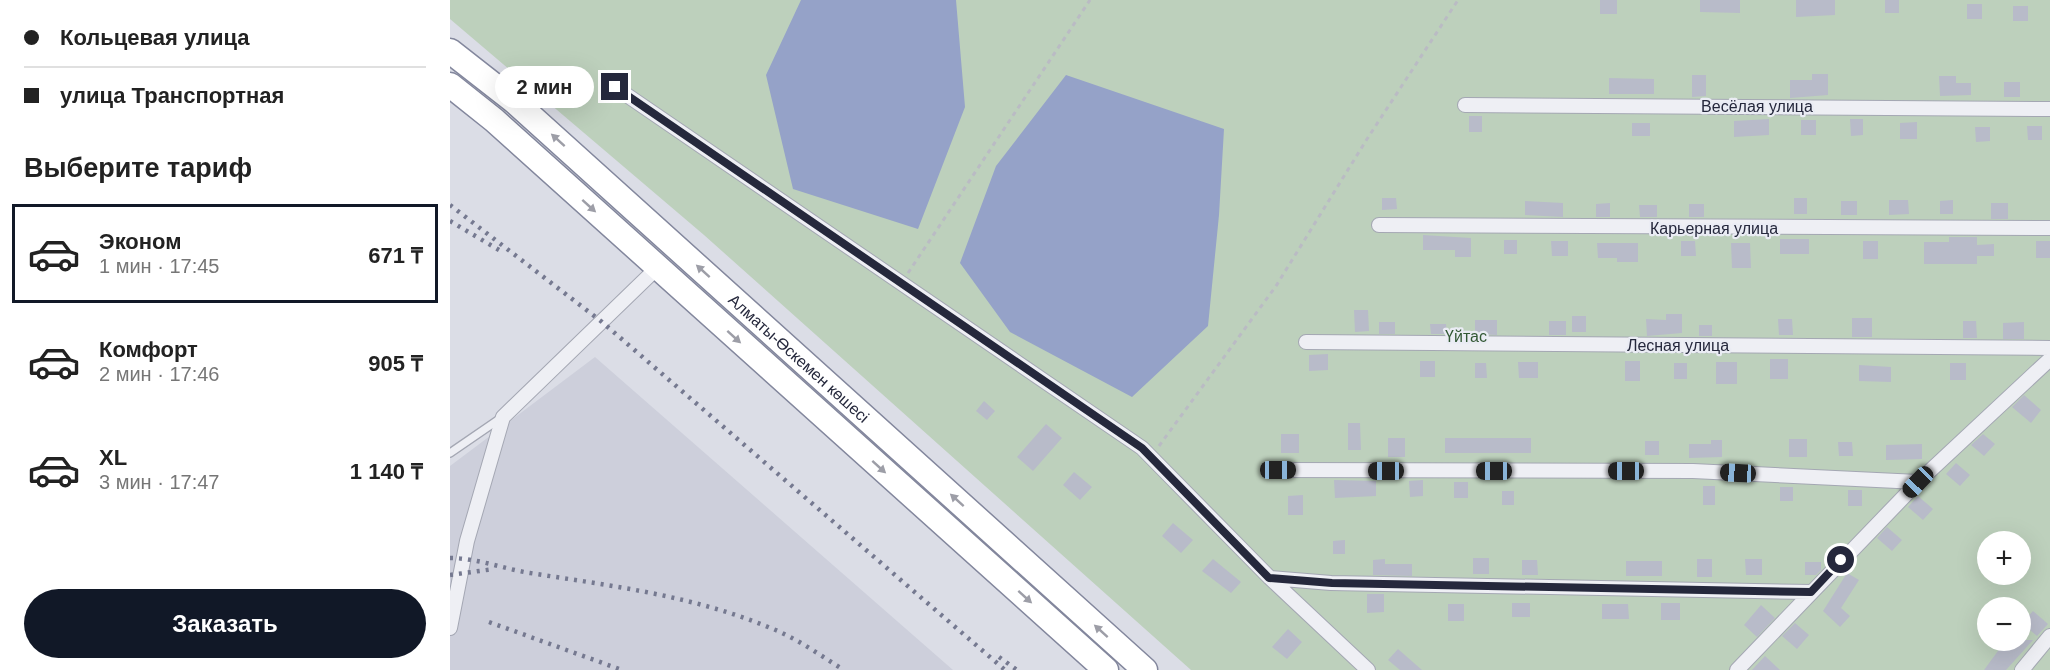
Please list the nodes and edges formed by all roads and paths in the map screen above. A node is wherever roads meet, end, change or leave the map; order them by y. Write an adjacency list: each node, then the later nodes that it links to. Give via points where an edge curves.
1 (1090, 0): 11 (path)
2 (1458, 0): 17 (path, via 1276,286)
3 (450, 51): 25 (highway, Алматы-Өскемен көшесі, one-way to 3, via 514,101)
4 (450, 85): 10 (highway, Алматы-Өскемен көшесі, one-way to 10)
5 (615, 87): 11 (street)
6 (1465, 105): 7 (street, Весёлая улица)
7 (2050, 109)
8 (1379, 225): 9 (street, Карьерная улица)
9 (2050, 228)
10 (657, 268): 15 (street); 24 (highway, Алматы-Өскемен көшесі, one-way to 24)
11 (901, 284): 17 (street)
12 (1306, 342): 13 (street, Лесная улица)
13 (2050, 348)
14 (2050, 359): 19 (street)
15 (503, 417): 16 (lane); 22 (street, via 467,542)
16 (450, 453)
17 (1150, 457): 20 (street)
18 (1278, 470): 19 (street, via 1693,471)
19 (1918, 482): 21 (street)
20 (1269, 578): 21 (street, via 1332,583); 26 (street)
21 (1811, 592): 27 (street)
22 (450, 628)
23 (2050, 636): 28 (street)
24 (1106, 670)
25 (1145, 670)
26 (1368, 670)
27 (1737, 670)
28 (2022, 670)

